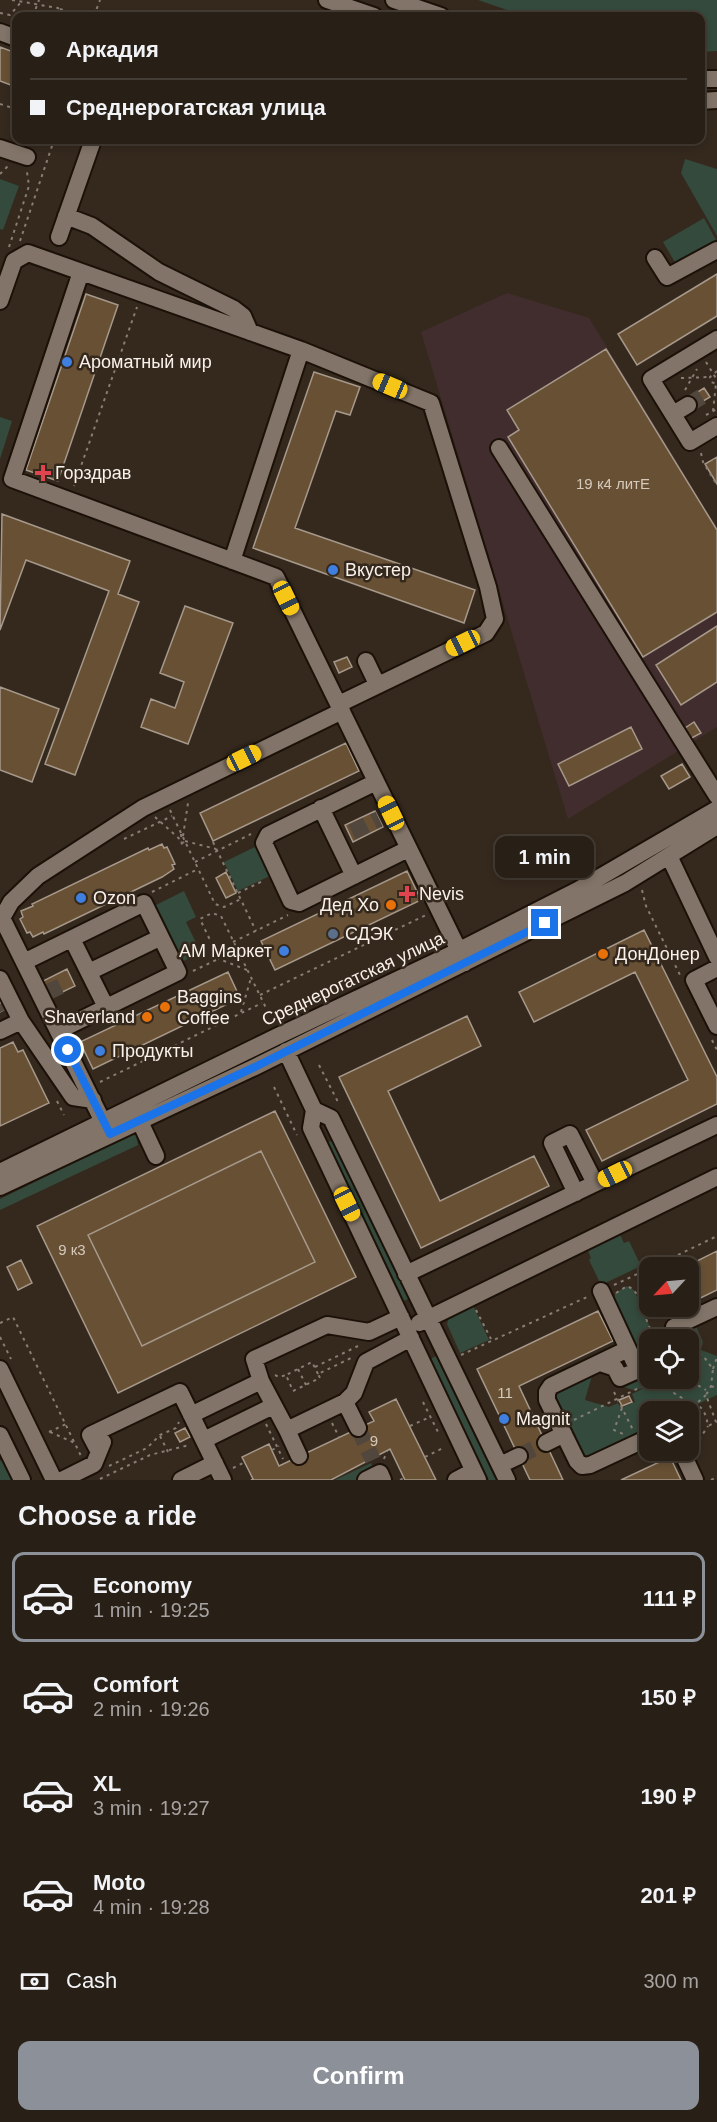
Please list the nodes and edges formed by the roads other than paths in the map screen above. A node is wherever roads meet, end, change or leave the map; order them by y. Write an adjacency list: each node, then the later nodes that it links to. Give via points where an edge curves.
1 (327, 0): 3 (street)
2 (394, 0): 4 (street)
3 (362, 12)
4 (429, 12)
5 (92, 144): 8 (street)
6 (0, 148): 7 (street)
7 (29, 151)
8 (66, 216): 9 (street); 15 (street, via 92,226 159,273 234,309 243,316)
9 (59, 237)
10 (717, 250): 11 (street, via 668,277)
11 (655, 258)
12 (7, 263): 13 (street, via 28,253); 14 (street)
13 (81, 272): 15 (street); 22 (street)
14 (0, 301)
15 (250, 332): 17 (street)
16 (717, 339): 19 (street, via 651,379)
17 (301, 350): 23 (street); 25 (street, via 431,403 488,587 495,619 486,633)
18 (685, 399): 19 (street)
19 (673, 414): 20 (street, via 690,442)
20 (715, 418)
21 (499, 448): 28 (street)
22 (6, 477): 23 (street)
23 (232, 561): 26 (street, via 276,577)
24 (366, 661): 25 (street)
25 (377, 684): 26 (street)
26 (340, 708): 27 (street); 39 (street, via 143,807 38,876 11,902 2,918)
27 (376, 782): 29 (street); 32 (street, via 385,816)
28 (717, 796)
29 (321, 808): 34 (street); 34 (street, via 264,839 278,874 295,903)
30 (717, 809): 37 (street, Среднерогатская улица)
31 (717, 826): 33 (street, Среднерогатская улица)
32 (408, 849): 34 (street); 37 (street)
33 (669, 856): 37 (street, Среднерогатская улица, via 625,883); 38 (street)
34 (354, 876)
35 (72, 939): 39 (street); 41 (street); 43 (street, via 144,903 154,923 178,972)
36 (155, 940): 41 (street)
37 (461, 957): 47 (street, Среднерогатская улица); 50 (street, Среднерогатская улица, via 278,1036)
38 (717, 957)
39 (24, 962): 45 (street, via 43,993)
40 (717, 968): 46 (street, via 694,980)
41 (89, 972): 43 (street)
42 (0, 979): 44 (street)
43 (106, 1007): 45 (street)
44 (9, 1022): 48 (street, via 73,1097)
45 (58, 1031): 48 (street)
46 (714, 1033)
47 (286, 1051): 49 (street); 50 (street, Среднерогатская улица)
48 (90, 1095): 52 (street)
49 (314, 1110): 59 (street, via 332,1118); 63 (street, via 311,1128)
50 (136, 1114): 52 (street, Среднерогатская улица); 53 (street)
51 (717, 1125): 56 (street)
52 (107, 1128): 54 (street, Среднерогатская улица); 57 (street, Среднерогатская улица)
53 (156, 1156)
54 (0, 1172)
55 (717, 1177): 62 (street)
56 (594, 1184): 58 (street); 58 (street, via 570,1134 552,1143)
57 (0, 1187)
58 (576, 1193): 59 (street)
59 (406, 1274): 62 (street)
60 (608, 1294): 73 (street, via 637,1344 551,1386 548,1400)
61 (717, 1306): 64 (street)
62 (428, 1318): 63 (street); 83 (street)
63 (406, 1328): 66 (street, via 369,1332 327,1325 254,1359); 67 (street, via 366,1362 354,1393); 85 (street)
64 (678, 1329)
65 (0, 1369): 88 (street)
66 (261, 1381): 68 (street); 69 (street)
67 (345, 1402): 71 (street); 72 (street)
68 (273, 1406): 72 (street); 76 (street)
69 (185, 1418): 70 (street, via 180,1392); 76 (street)
70 (112, 1425): 78 (street); 78 (street, via 90,1435)
71 (358, 1428)
72 (287, 1430): 80 (street)
73 (562, 1430): 75 (street, via 582,1466); 77 (street)
74 (0, 1435): 87 (street)
75 (639, 1442)
76 (197, 1443): 82 (street)
77 (546, 1443)
78 (99, 1452): 84 (street)
79 (519, 1456): 83 (street)
80 (292, 1460)
81 (684, 1461): 86 (street)
82 (215, 1463): 90 (street); 91 (street)
83 (503, 1473)
84 (92, 1474): 89 (street)
85 (476, 1475): 92 (street)
86 (689, 1479)
87 (22, 1480)
88 (54, 1480)
89 (62, 1480)
90 (181, 1480)
91 (223, 1480)
92 (456, 1480)

